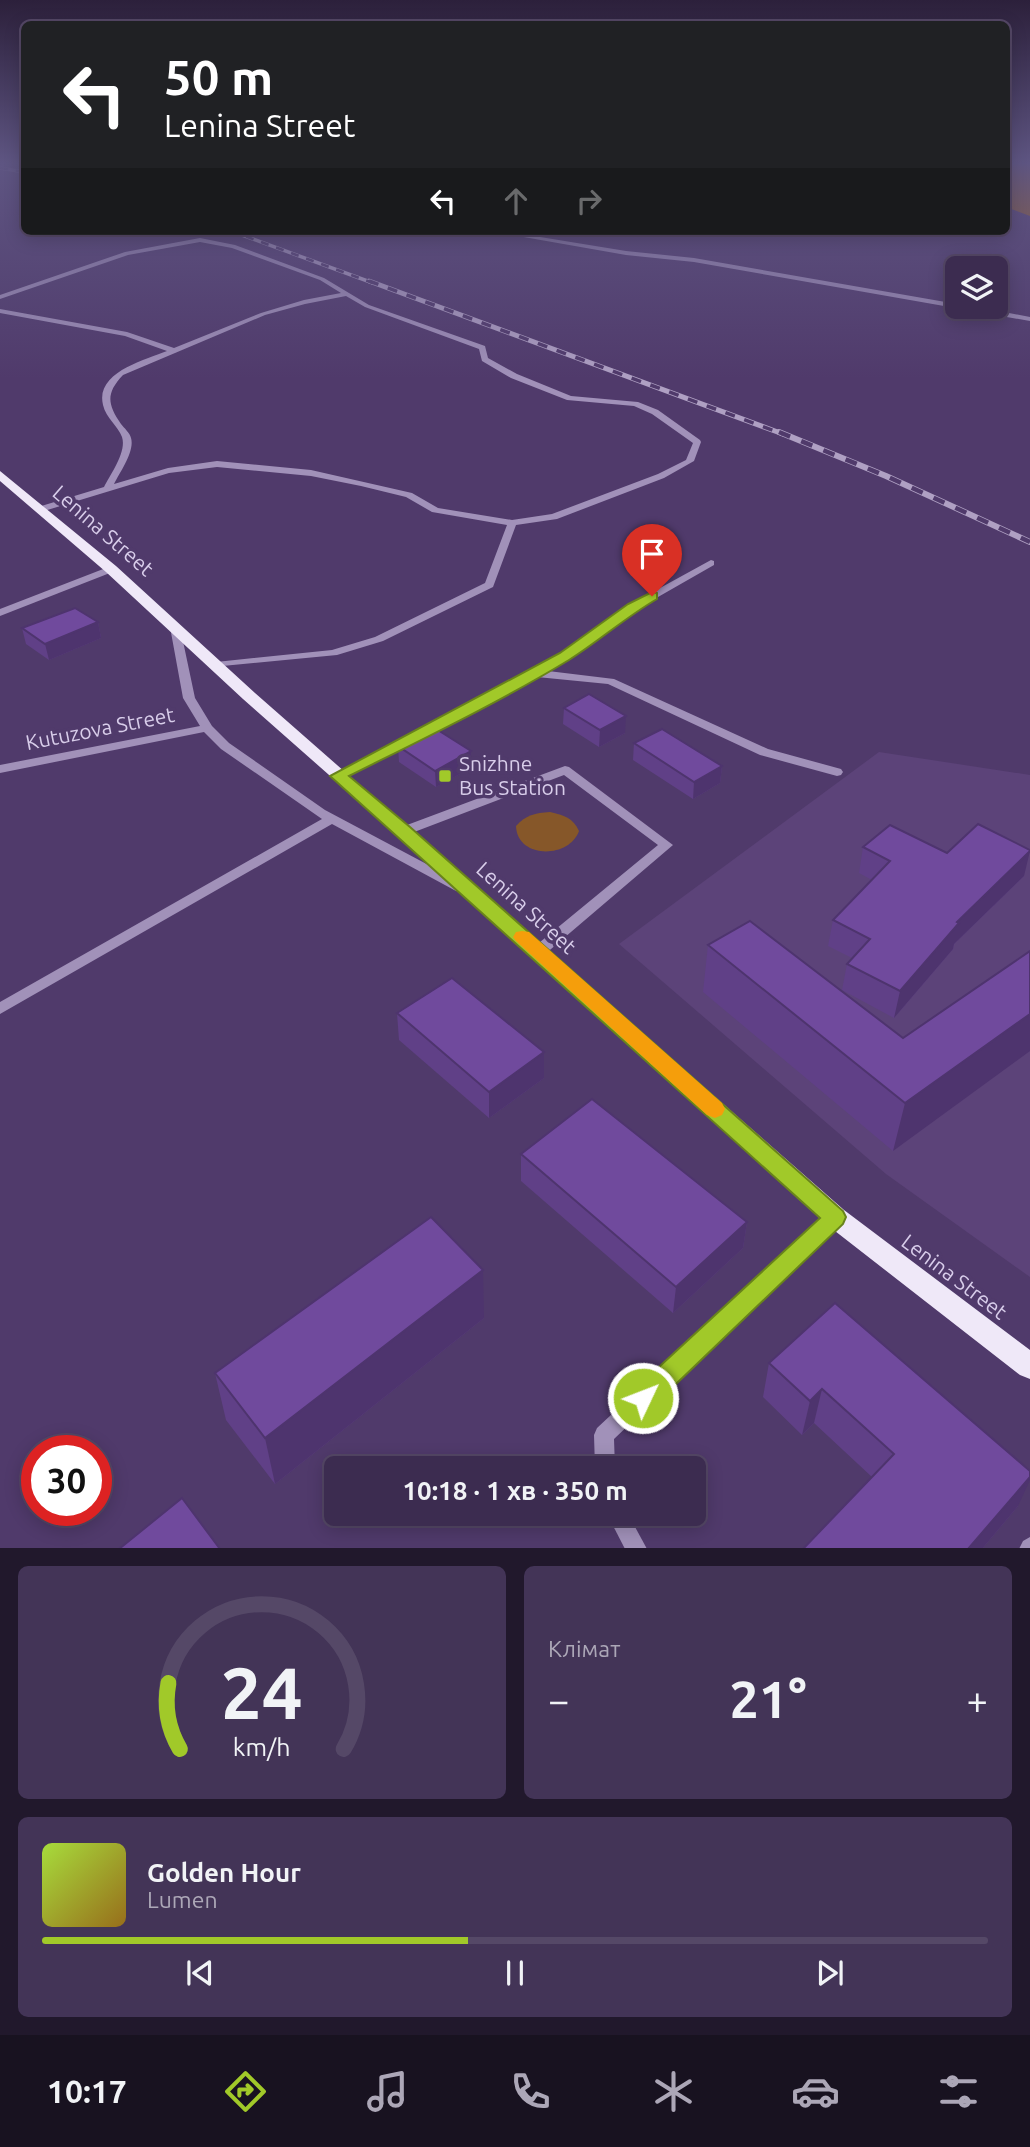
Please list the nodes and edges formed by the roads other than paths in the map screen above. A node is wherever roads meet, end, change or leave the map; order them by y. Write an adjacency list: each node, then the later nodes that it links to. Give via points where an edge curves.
1 (519, 235): 4 (street)
2 (347, 294): 3 (street, via 322,279 254,253 200,240 127,253); 8 (street, via 272,311); 12 (street, via 397,318 482,348 485,359 540,387 570,398 629,401 655,412 697,442 690,461 661,477 554,517)
3 (0, 297)
4 (945, 304)
5 (0, 311): 8 (street, via 127,334)
6 (1008, 315): 7 (street)
7 (1030, 319)
8 (172, 350): 10 (street, via 120,373 106,389 108,411 127,438 126,451)
9 (0, 475): 11 (main road, Lenina Street)
10 (108, 488): 11 (street); 12 (street, via 188,466 241,464 360,483 409,495 435,510)
11 (41, 509): 14 (main road, Lenina Street)
12 (512, 523): 17 (street, via 489,585 379,639 333,653)
13 (711, 563): 18 (street, via 633,607)
14 (111, 569): 15 (street); 16 (main road, Lenina Street)
15 (0, 613)
16 (175, 627): 17 (main road, Lenina Street); 19 (street, via 189,698)
17 (216, 665): 22 (main road, Lenina Street)
18 (535, 673): 21 (street, via 610,681 764,752); 22 (street)
19 (208, 728): 20 (street, Kutuzova Street); 23 (street, via 256,770)
20 (0, 769)
21 (837, 772)
22 (338, 776): 24 (main road, Lenina Street)
23 (331, 819): 25 (street); 27 (street)
24 (404, 831): 25 (main road, Lenina Street); 26 (street, via 565,770 666,845)
25 (476, 896): 26 (main road, Lenina Street)
26 (539, 951): 28 (main road, Lenina Street)
27 (0, 1009)
28 (835, 1217): 29 (main road, Lenina Street); 30 (street, via 604,1435)
29 (1030, 1366)
30 (605, 1456)
31 (624, 1526): 32 (street)
32 (636, 1548)

